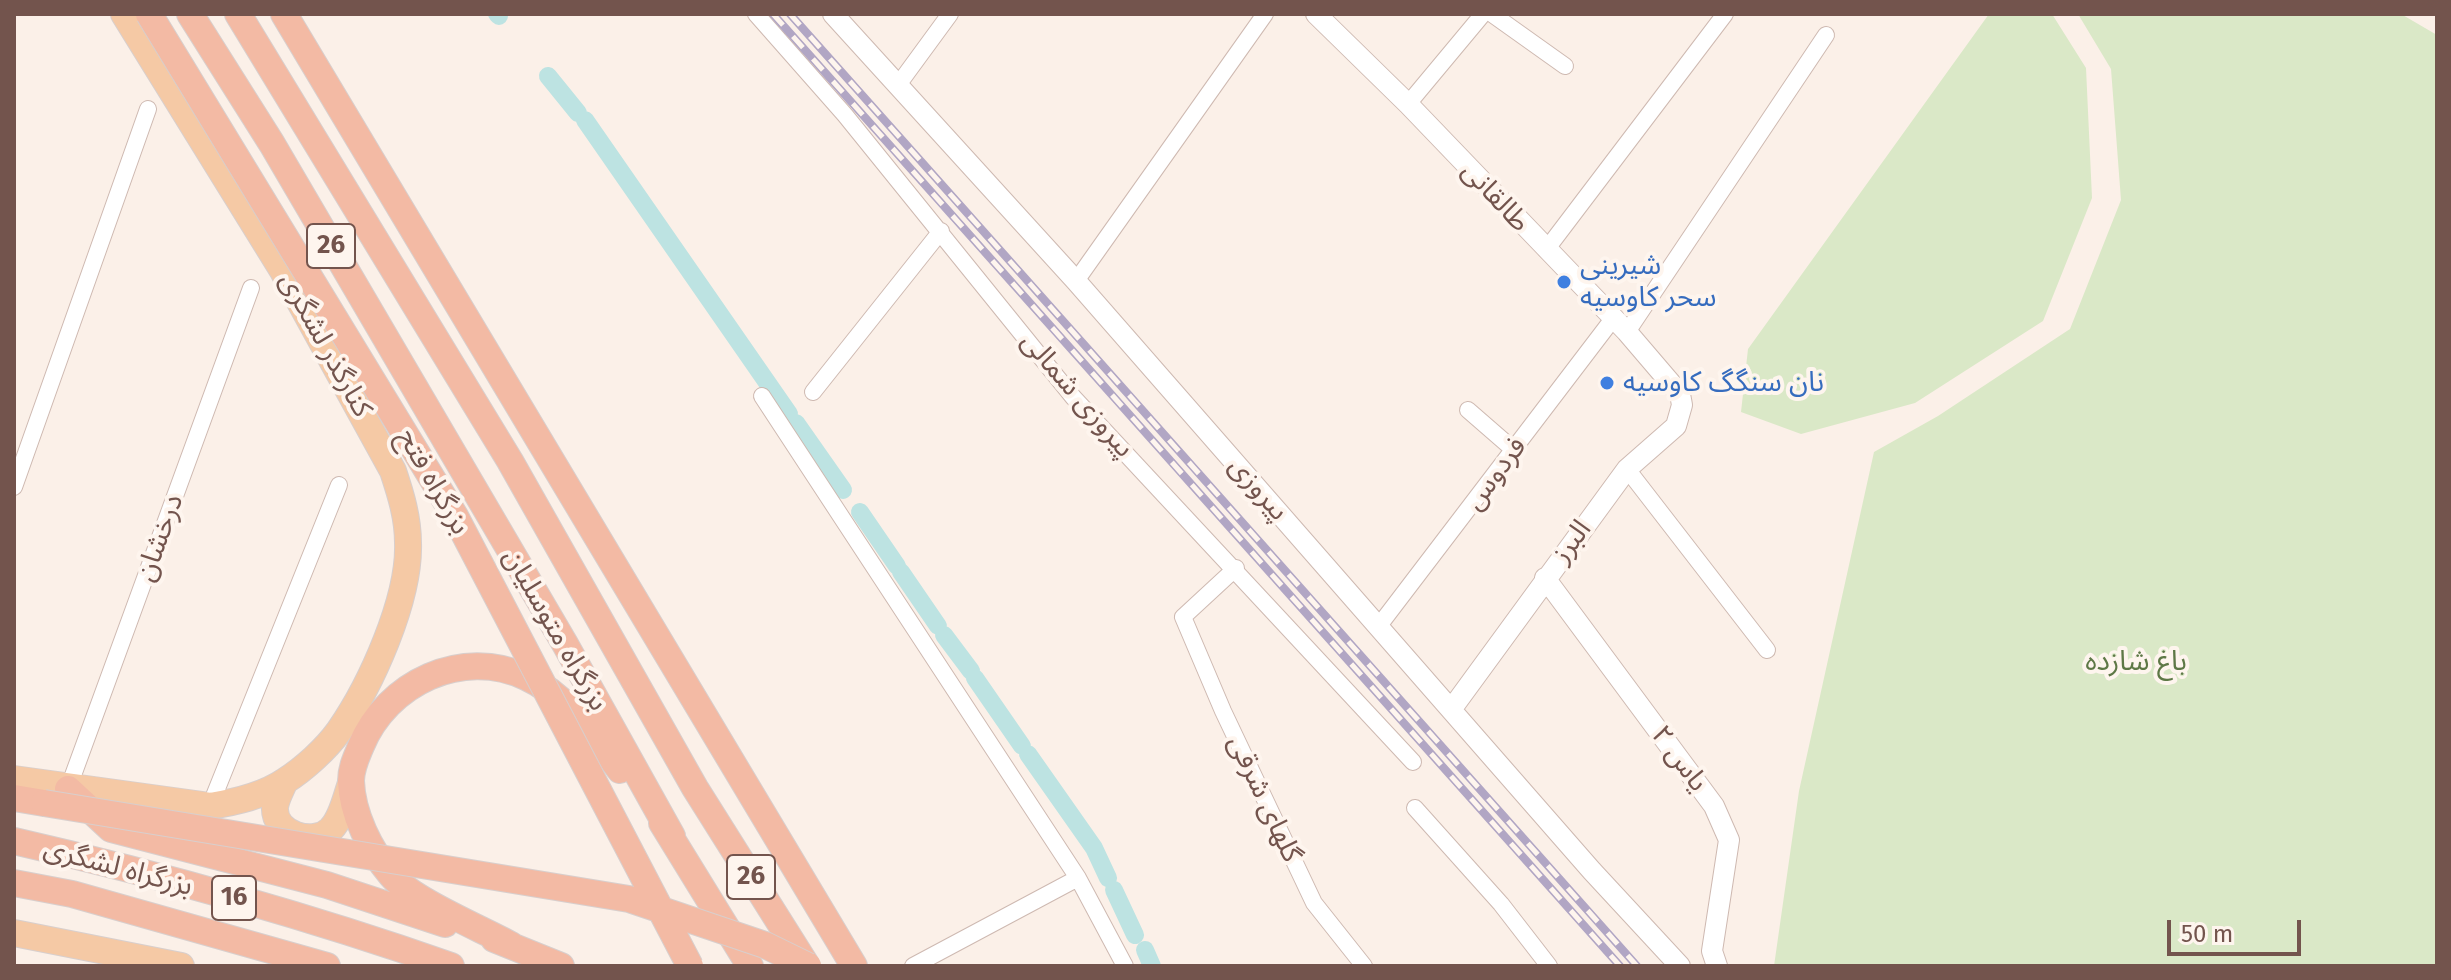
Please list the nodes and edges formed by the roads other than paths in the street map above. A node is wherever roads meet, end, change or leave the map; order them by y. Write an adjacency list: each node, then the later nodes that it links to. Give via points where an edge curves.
1 (124, 14): 39 (main road, کنارگذر لشگری, via 290,283 363,412 403,502 409,546 395,615 338,732)
2 (149, 14): 56 (highway, بزرگراه فتح, bridge, via 455,516)
3 (190, 14): 45 (highway, بزرگراه متوسلیان / 26, via 272,144)
4 (238, 14): 58 (highway, بزرگراه متوسلیان / 26, via 510,461 695,788)
5 (284, 14): 59 (highway)
6 (756, 14): 19 (street, پیروزی شمالی)
7 (833, 14): 16 (street, پیروزی)
8 (950, 14): 16 (street)
9 (1265, 14): 21 (street)
10 (1316, 14): 17 (street, طالقانی)
11 (1483, 14): 17 (street)
12 (1492, 14): 15 (street)
13 (1725, 14): 20 (street)
14 (1826, 35): 23 (street, فردوس)
15 (1565, 66)
16 (898, 85): 21 (street, پیروزی)
17 (1408, 104): 20 (street, طالقانی)
18 (148, 109): 31 (street)
19 (941, 231): 25 (street); 32 (street, پیروزی شمالی, via 1073,397)
20 (1546, 250): 23 (street, طالقانی)
21 (1076, 281): 34 (street, پیروزی)
22 (251, 288): 41 (street, درخشان)
23 (1619, 326): 24 (street, طالقانی); 28 (street, فردوس)
24 (1671, 382): 29 (street, البرز, via 1682,405 1676,426)
25 (813, 392)
26 (762, 396): 47 (street)
27 (1468, 410): 28 (street)
28 (1514, 450): 34 (street, فردوس)
29 (1627, 469): 33 (street, البرز); 35 (street)
30 (339, 485): 43 (street)
31 (14, 487)
32 (1236, 568): 37 (street, پیروزی شمالی); 62 (street, گلهای شرقی, via 1185,613 1185,620 1314,903)
33 (1545, 578): 36 (street, البرز); 65 (street, یاس ۲, via 1714,806 1729,840 1712,951)
34 (1378, 627): 36 (street, پیروزی)
35 (1767, 650)
36 (1453, 707): 64 (street, پیروزی)
37 (1413, 762)
38 (14, 779): 41 (main road, کنارگذر لشگری)
39 (284, 783): 40 (main road, via 275,808 280,823 304,837 322,836 333,828); 43 (main road, کنارگذر لشگری, via 241,801)
40 (351, 783): 45 (highway, via 370,725 413,683 445,670 477,665 502,669 528,678 579,716); 50 (highway, via 366,839 392,877)
41 (68, 789): 43 (main road, کنارگذر لشگری); 50 (highway, via 111,829 327,885)
42 (14, 798): 58 (highway, bridge, via 629,899 765,945)
43 (210, 806)
44 (1415, 808): 63 (street)
45 (672, 836): 57 (highway, 26)
46 (14, 841): 54 (highway, بزرگراه لشگری / 16, via 349,930)
47 (1078, 878): 60 (street); 61 (street)
48 (14, 883): 53 (highway, بزرگراه لشگری / 16, via 72,894)
49 (14, 933): 51 (main road)
50 (511, 945): 55 (highway)
51 (88, 956): 52 (main road)
52 (181, 966)
53 (327, 966)
54 (451, 966)
55 (561, 966)
56 (690, 966)
57 (750, 966)
58 (808, 966)
59 (854, 966)
60 (913, 966)
61 (1125, 966)
62 (1364, 966)
63 (1549, 966)
64 (1680, 966)
65 (1717, 966)

